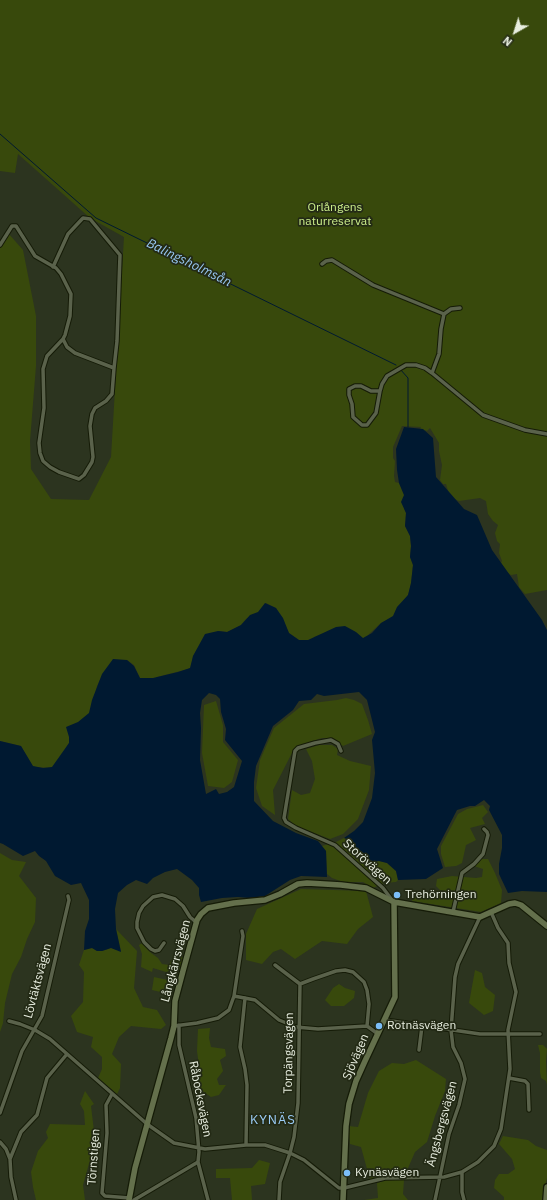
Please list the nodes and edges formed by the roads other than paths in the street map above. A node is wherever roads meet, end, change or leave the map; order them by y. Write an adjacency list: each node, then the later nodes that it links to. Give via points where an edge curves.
1 (0, 244): 3 (street, via 12,226 16,226 35,256)
2 (322, 264): 5 (street, via 326,260 332,260 373,285)
3 (53, 267): 6 (street, via 61,274 71,294 70,316); 7 (street, via 68,234 83,218 90,219 120,255)
4 (460, 308): 5 (street, via 451,309)
5 (444, 314): 8 (street, via 440,329 439,354)
6 (63, 339): 7 (street, via 67,347); 7 (street, via 47,356 43,369 44,408 39,443 43,461 50,467 80,479 84,475 93,457 90,426 92,414 95,408 112,394)
7 (114, 368)
8 (432, 373): 9 (street, via 416,365 406,365 387,376); 10 (street, via 483,415 525,430)
9 (380, 391): 9 (street, via 376,413 367,425 362,425 353,416 350,389 361,386 371,391)
10 (547, 434)
11 (341, 751): 14 (street, Storövägen, via 338,744 332,740 298,748 295,752 284,818 291,825 335,845 383,888)
12 (484, 829): 15 (street, via 488,835 485,847 479,860 462,873)
13 (68, 896): 32 (street, Lövtäktsvägen, via 42,1016)
14 (394, 902): 15 (street, Långkärrsvägen); 18 (street, Långkärrsvägen, via 363,887 307,883 298,884 265,900 212,907 201,914); 26 (street, Sjövägen, via 395,997)
15 (453, 912): 17 (street, Långkärrsvägen)
16 (491, 912): 17 (street); 19 (street, via 515,903); 35 (street, via 508,943 509,963 516,992)
17 (480, 916): 33 (street, Ängsbergsvägen, via 458,964)
18 (197, 923): 21 (street, via 175,899 162,895 153,897 139,913 137,928 151,949 159,950); 28 (street, Långkärrsvägen, via 175,1001)
19 (547, 926)
20 (242, 931): 24 (street)
21 (164, 943)
22 (275, 965): 23 (street)
23 (300, 984): 29 (street, via 336,971 353,972 364,982 367,990); 31 (street, Torpängsvägen)
24 (234, 996): 25 (street); 28 (street, via 229,1010 218,1018)
25 (245, 998): 31 (street, via 259,1003 283,1022); 45 (street, via 240,1047 247,1084)
26 (385, 1020): 30 (street); 34 (street, Sjövägen)
27 (8, 1021): 32 (street)
28 (176, 1025): 43 (street, Långkärrsvägen); 46 (street, Råbocksvägen, via 196,1118)
29 (367, 1026): 31 (street); 34 (street)
30 (422, 1026): 33 (street); 37 (street)
31 (300, 1028): 47 (street, Torpängsvägen, via 298,1102)
32 (35, 1030): 38 (street); 42 (street, Lövtäktsvägen, via 20,1056)
33 (451, 1030): 35 (street); 51 (street, Ängsbergsvägen, via 453,1048 461,1063 465,1079)
34 (378, 1034): 53 (street, Sjövägen, via 356,1081 349,1104)
35 (508, 1034): 36 (street); 39 (street)
36 (540, 1034)
37 (419, 1050)
38 (67, 1054): 40 (street); 48 (street, via 47,1078 37,1115 22,1130)
39 (509, 1078): 41 (street, via 528,1084); 50 (street, via 498,1138 494,1146 478,1162)
40 (112, 1094): 43 (street); 54 (street, Törnstigen, via 106,1105 102,1193 105,1196)
41 (529, 1110)
42 (0, 1113)
43 (147, 1124): 46 (street, via 170,1141); 54 (street, Långkärrsvägen, via 135,1168)
44 (0, 1142): 48 (street)
45 (246, 1145): 46 (street); 47 (street, via 265,1145)
46 (198, 1148): 49 (street, Råbocksvägen)
47 (290, 1153): 53 (street, via 304,1160 339,1188); 57 (street, Torpängsvägen, via 280,1182)
48 (10, 1159): 55 (street)
49 (198, 1162): 54 (street); 56 (street, Råbocksvägen)
50 (462, 1172): 51 (street); 60 (street)
51 (438, 1178): 53 (street, via 385,1178); 59 (street, Ängsbergsvägen)
52 (547, 1187): 61 (street)
53 (344, 1188): 58 (street, Sjövägen)
54 (131, 1199)
55 (16, 1200)
56 (208, 1200)
57 (279, 1200)
58 (343, 1200)
59 (435, 1200)
60 (464, 1200)
61 (546, 1200)

